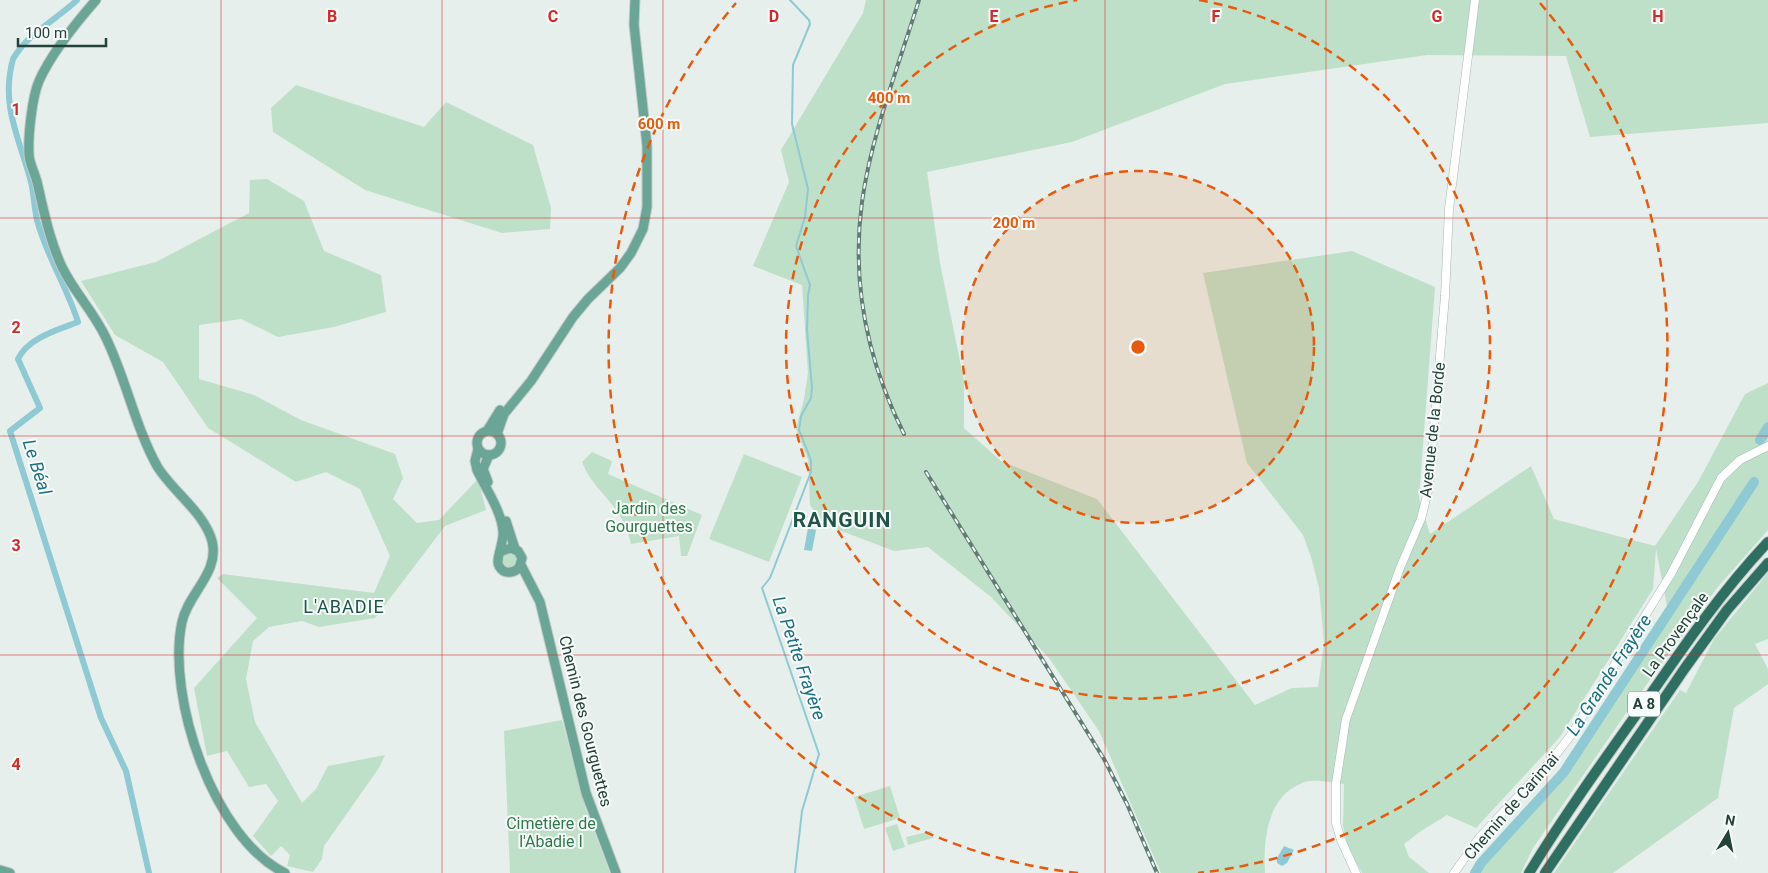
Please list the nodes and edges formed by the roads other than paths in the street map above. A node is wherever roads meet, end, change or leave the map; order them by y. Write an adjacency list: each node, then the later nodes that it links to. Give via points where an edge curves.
1 (90, 0): 5 (main road)
2 (96, 0): 5 (main road)
3 (635, 0): 6 (main road, via 634,25 647,146 647,207 643,229 627,259 577,311)
4 (1475, 0): 23 (street, Avenue de la Borde, via 1448,209 1445,296 1428,487 1421,519 1346,719 1336,783 1336,823)
5 (84, 14): 21 (main road, via 39,82 30,160 45,223 62,267 105,336 156,464 211,539 210,570 187,608 181,631 182,688 198,757 234,827 258,855)
6 (553, 347): 7 (main road); 8 (main road, via 500,420)
7 (487, 431): 8 (main road); 10 (main road, via 478,437)
8 (497, 434): 11 (main road, via 500,447)
9 (1768, 446): 24 (street, Chemin de Carimaï, via 1740,460 1721,478 1672,574 1571,735 1479,838)
10 (478, 449): 11 (main road); 14 (main road, via 477,470 504,530)
11 (489, 454): 13 (main road, via 484,474)
12 (1768, 542): 25 (highway, La Provençale / A 8, via 1735,578 1684,645)
13 (515, 549): 14 (main road); 16 (main road, via 521,554)
14 (502, 551): 17 (main road, via 498,557 499,566 507,572)
15 (1768, 562): 26 (highway, La Provençale / A 8, via 1690,661)
16 (521, 566): 17 (main road); 18 (main road, Chemin des Gourguettes)
17 (514, 572): 18 (main road)
18 (527, 577): 22 (main road, Chemin des Gourguettes, via 546,621 586,793)
19 (0, 870): 20 (main road)
20 (10, 873)
21 (285, 873)
22 (616, 873)
23 (1356, 873)
24 (1454, 873)
25 (1529, 873)
26 (1545, 873)

